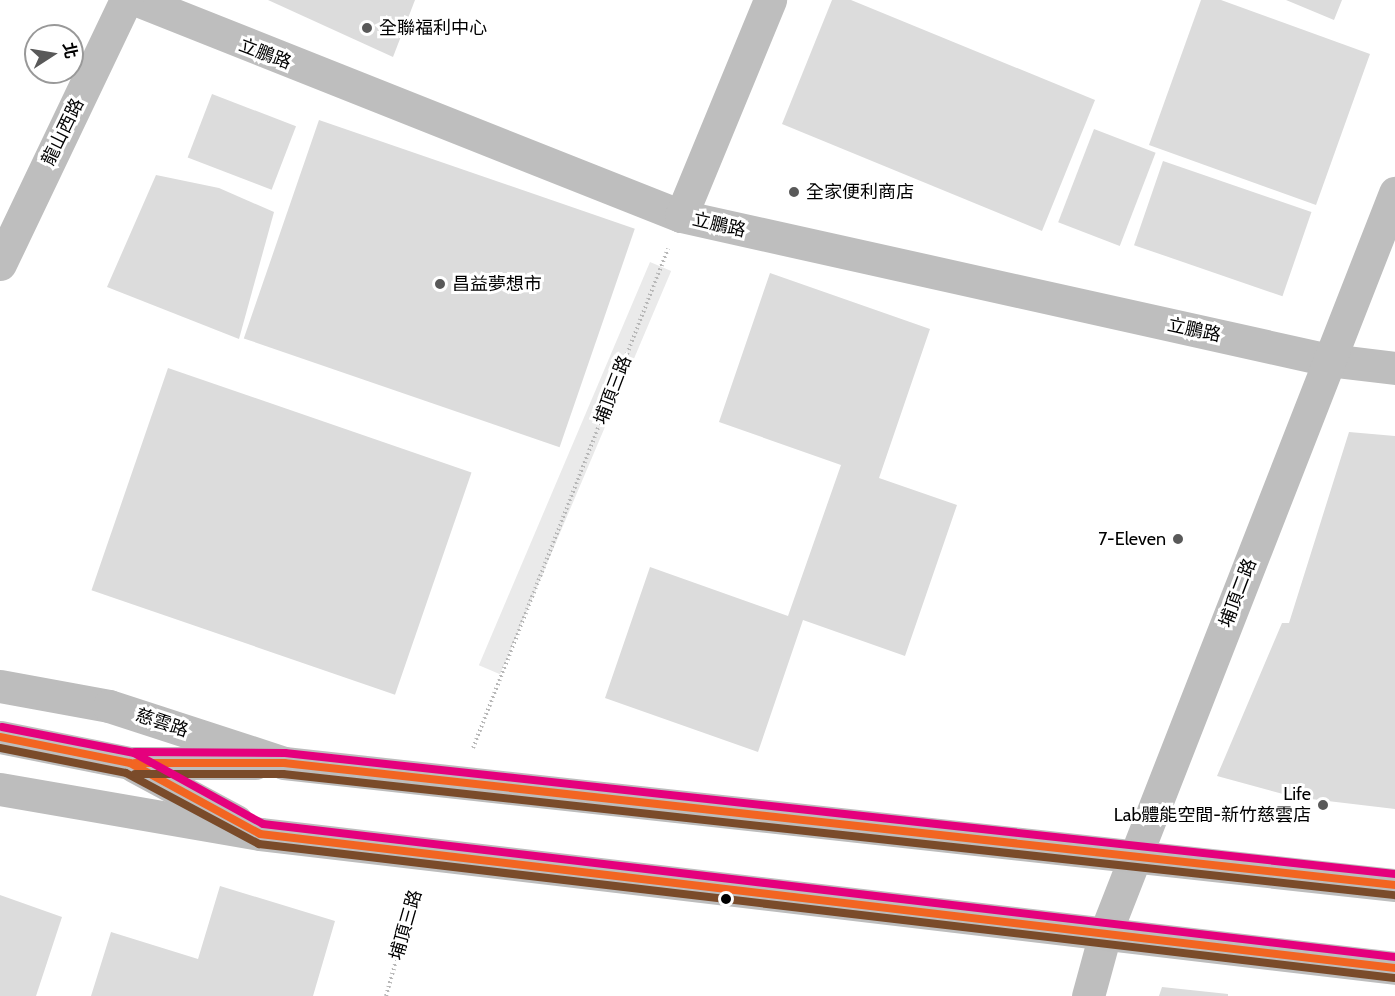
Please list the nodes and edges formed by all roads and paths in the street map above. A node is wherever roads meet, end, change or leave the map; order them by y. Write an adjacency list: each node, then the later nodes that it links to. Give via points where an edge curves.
1 (126, 0): 6 (street, 龍山西路)
2 (137, 0): 5 (street, 立鵬路)
3 (770, 0): 5 (street)
4 (1395, 193): 7 (street, 埔頂二路)
5 (681, 216): 7 (street, 立鵬路); 13 (path, 埔頂三路)
6 (0, 264)
7 (1329, 360): 8 (street, 立鵬路); 17 (street, 埔頂二路)
8 (1395, 368)
9 (0, 686): 12 (main road, 慈雲路, via 109,706)
10 (0, 737): 11 (street)
11 (130, 763): 12 (main road); 15 (main road)
12 (284, 763): 13 (main road, 慈雲路)
13 (460, 782): 17 (main road, 慈雲路)
14 (0, 789): 15 (main road)
15 (260, 834): 16 (main road)
16 (426, 854): 19 (main road); 21 (path, 埔頂三路)
17 (1135, 858): 18 (main road, 慈雲路); 19 (street, 埔頂二路)
18 (1395, 885)
19 (1105, 934): 20 (main road); 22 (street, 埔頂二路)
20 (1395, 968)
21 (386, 996)
22 (1088, 996)

